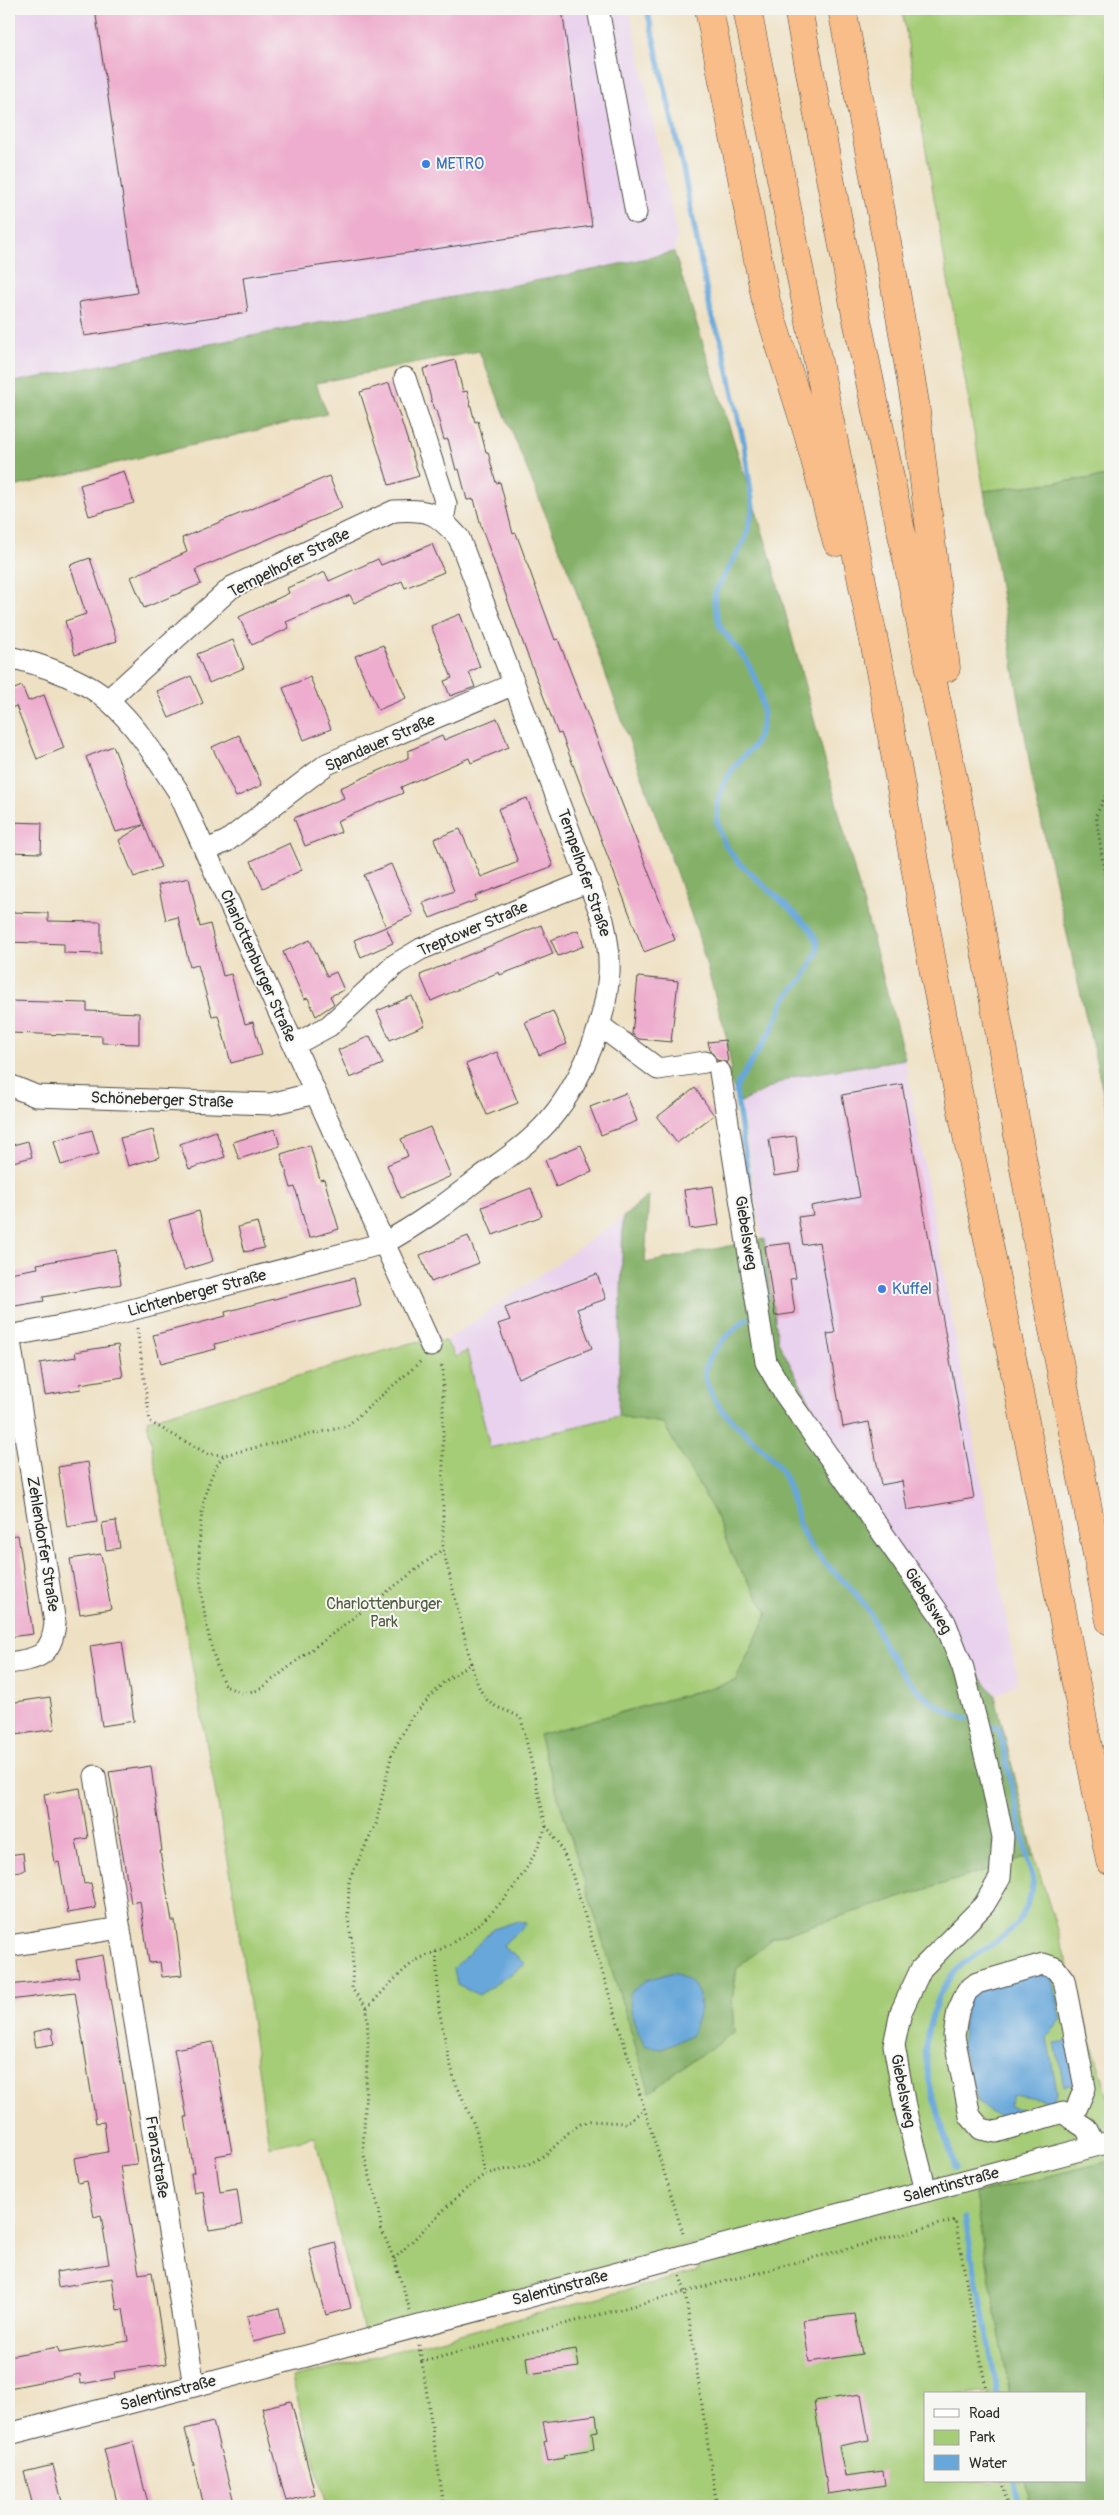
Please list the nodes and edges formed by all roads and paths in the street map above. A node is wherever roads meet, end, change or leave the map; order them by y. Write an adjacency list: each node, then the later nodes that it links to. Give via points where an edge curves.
1 (598, 9): 6 (street)
2 (709, 9): 10 (highway, via 766,301 808,434 850,598)
3 (747, 9): 10 (highway)
4 (798, 9): 14 (highway, via 856,315)
5 (842, 9): 14 (highway, via 915,403 936,570)
6 (636, 214)
7 (405, 378): 8 (street, via 446,504)
8 (443, 520): 11 (street, Tempelhofer Straße, via 459,538); 12 (street, Tempelhofer Straße, via 421,509 394,511 232,587)
9 (9, 657): 12 (street, Charlottenburger Straße, via 69,677)
10 (882, 681): 33 (highway, via 934,973)
11 (514, 684): 15 (street, Spandauer Straße, via 327,764 227,841); 16 (street, Tempelhofer Straße)
12 (108, 700): 15 (street, Charlottenburger Straße, via 122,713 178,791)
13 (1110, 788): 17 (path, via 1096,815)
14 (960, 812): 28 (highway, via 1055,1341)
15 (205, 851): 19 (street, Charlottenburger Straße)
16 (589, 881): 18 (street, Tempelhofer Straße, via 608,946 609,972); 19 (street, Treptower Straße, via 421,949 396,964 329,1026)
17 (1110, 911)
18 (599, 1025): 22 (street, Tempelhofer Straße, via 585,1067 536,1135 418,1225); 42 (street, Giebelsweg, via 658,1069 712,1067 766,1362 784,1393 945,1622 963,1668 1002,1837 1000,1878 984,1905 921,1969 901,2012 894,2045 906,2112)
19 (294, 1045): 21 (street, Charlottenburger Straße)
20 (9, 1086): 21 (street, Schöneberger Straße, via 36,1096 270,1104)
21 (315, 1093): 22 (street, Charlottenburger Straße)
22 (384, 1244): 23 (street, Lichtenberger Straße); 25 (street, Charlottenburger Straße)
23 (134, 1309): 24 (street, Lichtenberger Straße); 26 (path, via 150,1422 208,1454)
24 (9, 1336): 30 (street, Zehlendorfer Straße, via 55,1623 54,1634 45,1652 34,1660)
25 (432, 1348): 26 (path, via 347,1426); 27 (path, via 443,1368)
26 (224, 1455): 27 (path, via 216,1465 202,1506 199,1550 202,1605 225,1686 242,1693 259,1690)
27 (443, 1549): 29 (path)
28 (1110, 1621)
29 (471, 1663): 32 (path, via 476,1681 491,1704 520,1718); 37 (path, via 444,1682 411,1718 392,1753 376,1824 349,1880 352,1989)
30 (9, 1664)
31 (96, 1776): 34 (street, Franzstraße)
32 (546, 1826): 36 (path, via 537,1853 498,1906 475,1927); 38 (path, via 559,1843 572,1874)
33 (1110, 1861)
34 (120, 1928): 35 (street); 47 (street, Franzstraße)
35 (9, 1946)
36 (436, 1952): 37 (path, via 415,1962); 41 (path, via 439,2009 448,2055 455,2081 476,2129)
37 (367, 2008): 44 (path, via 363,2152 379,2209 380,2228)
38 (645, 2109): 41 (path, via 626,2123 590,2121 581,2124 547,2154 528,2165); 43 (path)
39 (1072, 2118): 39 (street, via 1085,2088 1064,1980 1056,1968 1043,1964 977,1983 967,1991 958,2011 954,2036 970,2116 981,2129 996,2132 1063,2112); 40 (street)
40 (1103, 2144): 42 (street, Salentinstraße)
41 (485, 2174): 44 (path, via 461,2193)
42 (926, 2191): 43 (street, Salentinstraße)
43 (688, 2254): 45 (path, via 678,2266); 46 (street, Salentinstraße)
44 (394, 2260): 46 (path)
45 (685, 2292): 48 (path, via 955,2220); 51 (path, via 422,2362); 52 (path)
46 (416, 2327): 47 (street, Salentinstraße)
47 (194, 2386): 49 (street, Salentinstraße)
48 (987, 2392)
49 (9, 2434)
50 (1003, 2482): 53 (path)
51 (444, 2506)
52 (717, 2506)
53 (1007, 2506)

